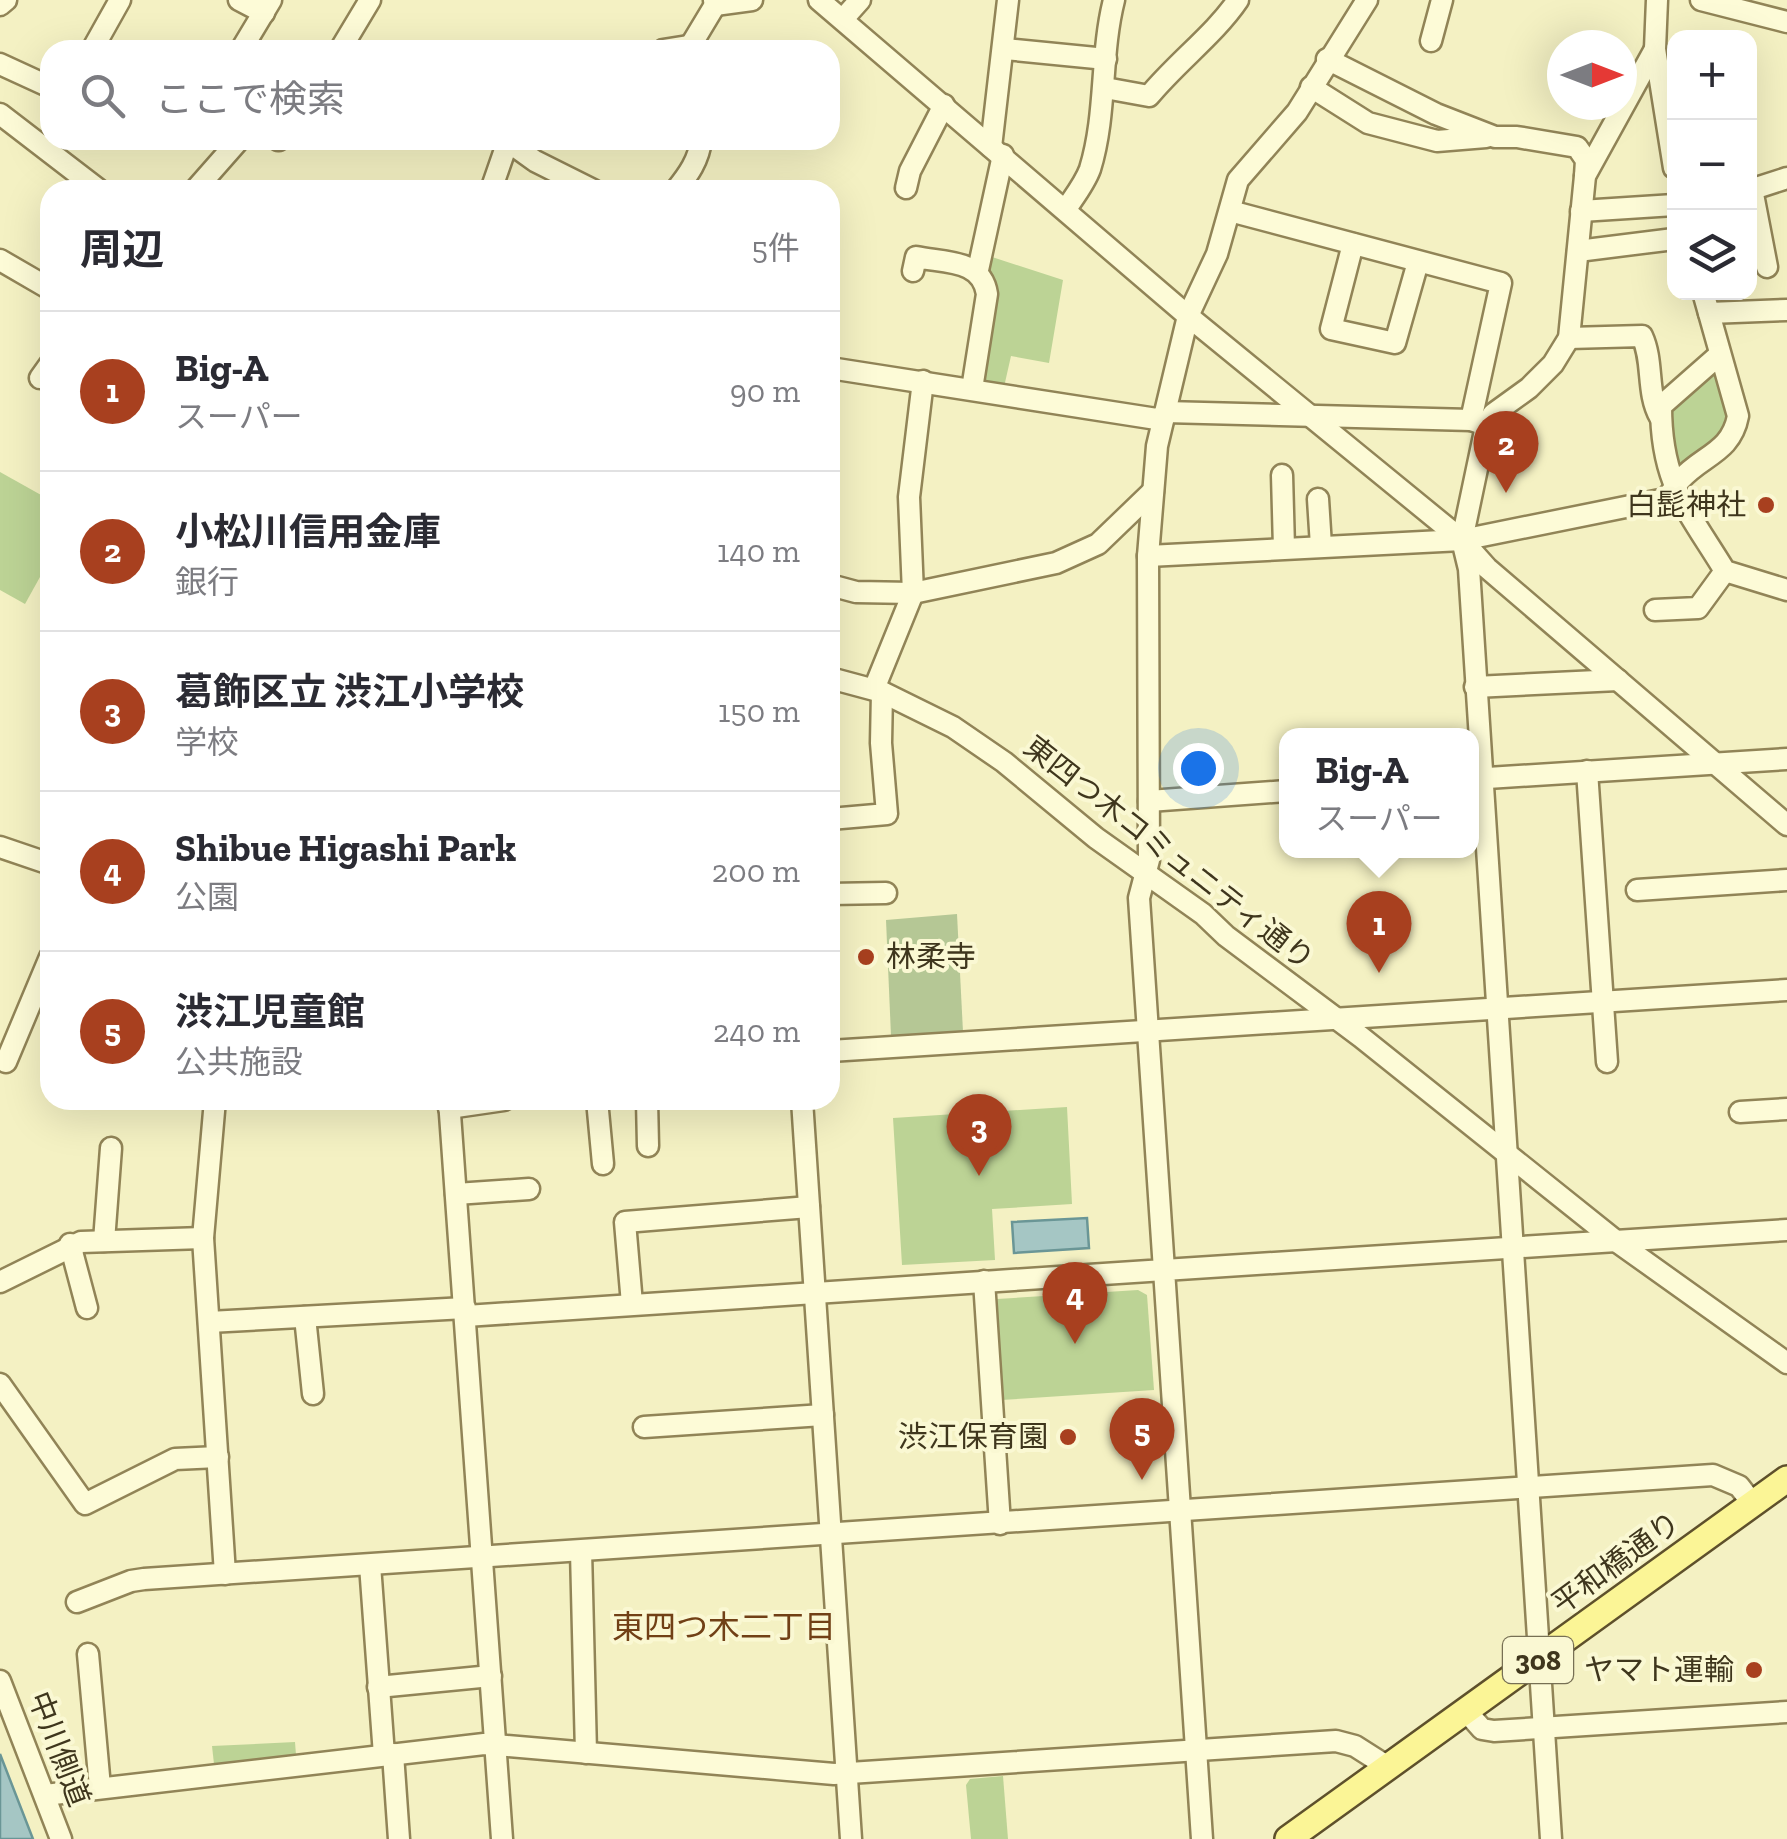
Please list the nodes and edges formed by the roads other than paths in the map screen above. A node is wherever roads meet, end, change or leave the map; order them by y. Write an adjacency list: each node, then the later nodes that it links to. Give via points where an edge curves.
1 (120, 0): 18 (street)
2 (239, 0): 15 (street)
3 (370, 0): 20 (street)
4 (752, 0): 13 (street)
5 (819, 0): 16 (street)
6 (860, 0): 16 (street)
7 (1008, 0): 23 (street)
8 (1114, 0): 25 (street)
9 (1238, 0): 30 (street, via 1149,96)
10 (1442, 0): 22 (street)
11 (1657, 0): 24 (street)
12 (1701, 0): 17 (street)
13 (715, 2): 21 (street)
14 (1356, 4): 26 (street)
15 (268, 6): 19 (street)
16 (843, 18): 31 (street)
17 (1787, 22)
18 (98, 40)
19 (248, 40)
20 (346, 40)
21 (694, 40)
22 (1432, 42)
23 (1005, 49): 25 (street); 41 (street)
24 (1655, 50): 33 (street); 42 (street)
25 (1106, 59): 30 (street)
26 (1327, 59): 29 (street); 34 (street)
27 (0, 64): 28 (street)
28 (40, 82)
29 (1312, 86): 34 (street, via 1368,123 1438,141); 54 (street, via 1238,180)
30 (1105, 88): 52 (street, via 1088,174)
31 (944, 105): 41 (street); 50 (street)
32 (0, 114): 35 (street)
33 (1667, 125)
34 (1495, 136): 42 (street, via 1577,147 1586,160)
35 (40, 145)
36 (47, 150): 44 (street)
37 (229, 150): 45 (street)
38 (504, 150): 46 (street)
39 (519, 150): 47 (street)
40 (700, 150): 48 (street)
41 (997, 151): 52 (street); 62 (street)
42 (1585, 176): 55 (street)
43 (1787, 178): 49 (street)
44 (86, 180)
45 (204, 180)
46 (494, 180)
47 (572, 180)
48 (684, 180)
49 (1757, 187)
50 (906, 188)
51 (1667, 205): 55 (street)
52 (1066, 209): 67 (street)
53 (1755, 210): 61 (street)
54 (1230, 211): 57 (street); 67 (street)
55 (1581, 211): 58 (street)
56 (1667, 240): 58 (street)
57 (1353, 244): 60 (street); 60 (street, via 1330,329 1395,344)
58 (1578, 251): 68 (street)
59 (0, 260): 64 (street)
60 (1418, 262): 76 (street, via 1501,283)
61 (1767, 267)
62 (978, 270): 63 (street, via 916,257); 72 (street, via 987,294)
63 (913, 271)
64 (40, 283)
65 (1706, 302): 66 (street); 69 (street)
66 (1787, 310)
67 (1188, 316): 73 (street); 74 (street)
68 (1569, 338): 75 (street, via 1642,336); 76 (street, via 1529,388)
69 (1719, 355): 75 (street, via 1661,406); 78 (street, via 1738,416 1734,434)
70 (840, 369): 71 (street)
71 (924, 381): 72 (street); 88 (street, via 909,497)
72 (972, 389): 73 (street)
73 (1164, 416): 74 (street); 79 (street)
74 (1313, 417): 76 (street); 81 (street)
75 (1661, 419): 78 (street)
76 (1479, 423): 81 (street)
77 (1282, 475): 83 (street)
78 (1675, 490): 81 (street, via 1665,498); 85 (street)
79 (1153, 491): 84 (street); 88 (street, via 1098,544 1056,563)
80 (1318, 499): 82 (street)
81 (1462, 540): 82 (street); 91 (street); 92 (street)
82 (1321, 546): 83 (street)
83 (1284, 548): 84 (street)
84 (1148, 556): 100 (street)
85 (1725, 571): 87 (street); 89 (street, via 1698,608)
86 (840, 588): 88 (street)
87 (1787, 590)
88 (913, 594): 93 (street)
89 (1654, 610)
90 (840, 680): 93 (street, 東四つ木コミュニティ通り)
91 (1618, 680): 92 (street); 96 (street)
92 (1475, 686): 94 (street)
93 (878, 690): 102 (street, via 887,814); 106 (street, 東四つ木コミュニティ通り, via 1004,762)
94 (1475, 728)
95 (1787, 759): 96 (street)
96 (1714, 763): 97 (street); 103 (street)
97 (1587, 771): 98 (street); 113 (street)
98 (1479, 779)
99 (1279, 791): 100 (street)
100 (1149, 800): 106 (street)
101 (1479, 812): 114 (street)
102 (840, 818)
103 (1787, 825)
104 (0, 847): 105 (street)
105 (40, 861)
106 (1145, 873): 115 (street, 東四つ木コミュニティ通り); 116 (street, via 1139,898)
107 (1787, 880): 108 (street)
108 (1637, 890)
109 (886, 892): 110 (street)
110 (840, 894)
111 (40, 980): 118 (street)
112 (1787, 990): 113 (street)
113 (1604, 1000): 114 (street); 119 (street)
114 (1497, 1007): 115 (street); 129 (street)
115 (1336, 1018): 116 (street); 129 (street, 東四つ木コミュニティ通り)
116 (1146, 1030): 117 (street); 140 (street)
117 (840, 1050)
118 (6, 1062)
119 (1607, 1062)
120 (1787, 1109): 126 (street)
121 (214, 1110): 135 (street)
122 (449, 1110): 132 (street)
123 (598, 1110): 130 (street)
124 (647, 1110): 127 (street)
125 (803, 1110): 133 (street)
126 (1740, 1112)
127 (648, 1146)
128 (112, 1148): 136 (street)
129 (1506, 1156): 137 (street, 東四つ木コミュニティ通り); 139 (street)
130 (603, 1164)
131 (529, 1189): 132 (street)
132 (456, 1194): 146 (street)
133 (809, 1207): 143 (street); 144 (street, via 625,1222)
134 (1787, 1230): 137 (street)
135 (202, 1238): 136 (street); 148 (street)
136 (104, 1241): 138 (street)
137 (1616, 1241): 139 (street); 149 (street, 東四つ木コミュニティ通り)
138 (70, 1244): 142 (street); 145 (street)
139 (1512, 1247): 140 (street); 156 (street)
140 (1164, 1270): 141 (street); 158 (street)
141 (984, 1281): 143 (street); 159 (street)
142 (0, 1282)
143 (815, 1293): 144 (street); 152 (street)
144 (632, 1304): 146 (street)
145 (87, 1308)
146 (465, 1312): 147 (street); 162 (street)
147 (306, 1317): 148 (street); 151 (street)
148 (209, 1322): 154 (street)
149 (1787, 1363)
150 (0, 1384): 154 (street, via 85,1504 175,1459)
151 (313, 1394)
152 (823, 1415): 153 (street); 160 (street)
153 (644, 1427)
154 (218, 1457): 164 (street)
155 (1787, 1479): 157 (main road, 平和橋通り / 308)
156 (1528, 1486): 157 (street, via 1713,1474 1739,1486); 158 (street); 167 (street)
157 (1753, 1504): 167 (main road, 平和橋通り / 308)
158 (1180, 1512): 159 (street); 175 (street)
159 (1000, 1524): 160 (street)
160 (830, 1536): 161 (street); 179 (street)
161 (581, 1551): 162 (street); 176 (street)
162 (483, 1558): 163 (street); 168 (street)
163 (370, 1565): 164 (street); 170 (street)
164 (225, 1574): 165 (street, via 130,1581)
165 (77, 1602)
166 (88, 1654): 180 (street)
167 (1541, 1658): 171 (main road, 平和橋通り / 308); 173 (street)
168 (491, 1676): 170 (street); 174 (street)
169 (0, 1680): 181 (street, 中川側道)
170 (378, 1687): 177 (street)
171 (1466, 1712): 173 (street, via 1482,1729); 178 (main road, 平和橋通り / 308)
172 (1787, 1712): 173 (street)
173 (1545, 1729): 188 (street)
174 (495, 1745): 176 (street); 177 (street); 184 (street)
175 (1197, 1751): 178 (street, via 1346,1742); 179 (street); 186 (street)
176 (586, 1753): 179 (street)
177 (388, 1755): 180 (street); 183 (street)
178 (1388, 1767): 187 (main road, 平和橋通り / 308)
179 (847, 1774): 185 (street)
180 (100, 1786): 181 (street)
181 (45, 1794): 182 (street, 中川側道)
182 (62, 1839)
183 (399, 1839)
184 (502, 1839)
185 (851, 1839)
186 (1202, 1839)
187 (1288, 1839)
188 (1551, 1839)

